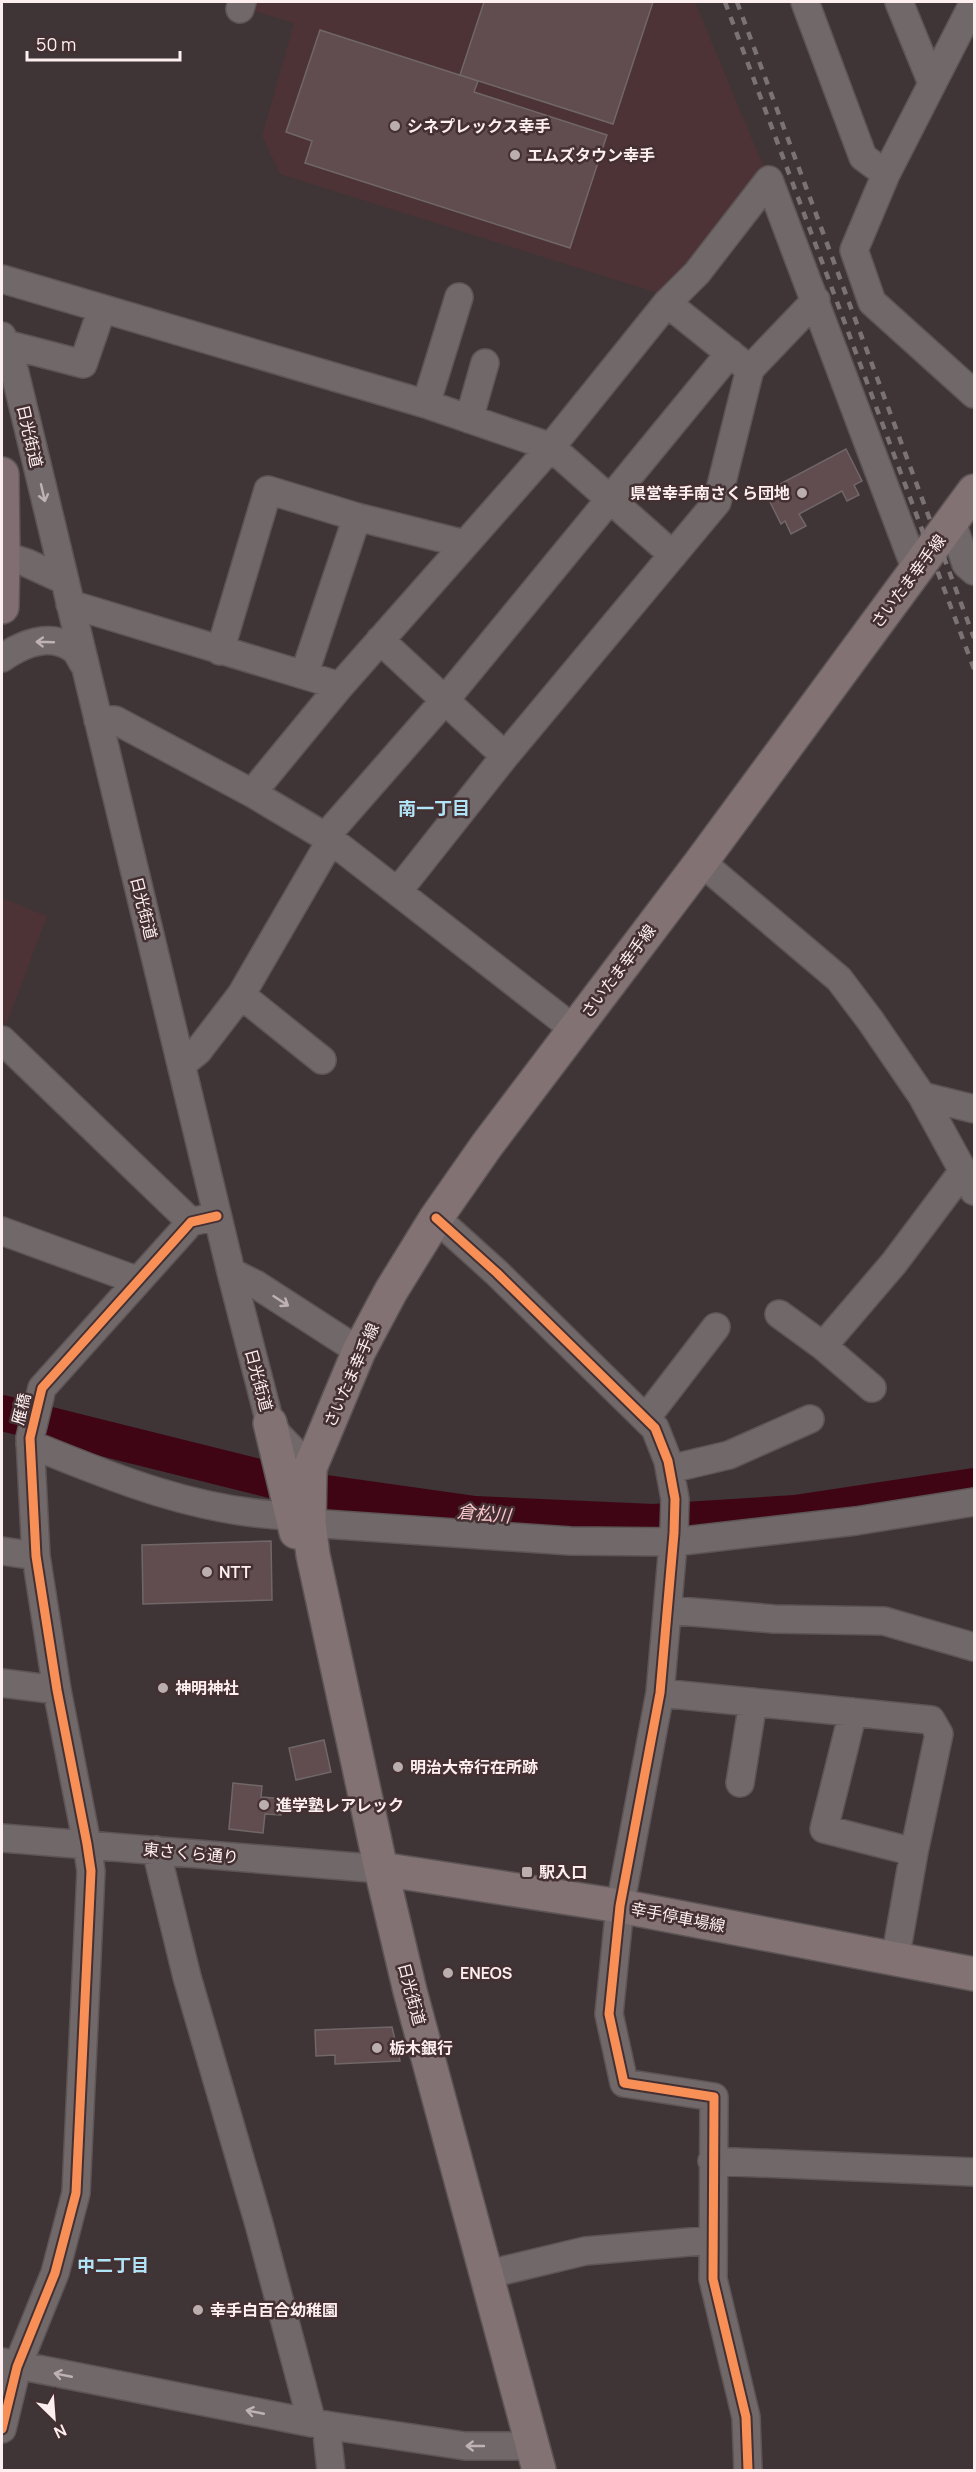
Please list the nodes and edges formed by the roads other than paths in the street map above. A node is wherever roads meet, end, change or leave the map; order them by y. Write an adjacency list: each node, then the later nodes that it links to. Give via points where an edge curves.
1 (804, 2): 5 (street, via 863,157)
2 (899, 2): 4 (street)
3 (974, 2): 4 (street)
4 (932, 83): 5 (street)
5 (886, 174): 14 (street, via 854,250 872,302)
6 (2, 279): 10 (street)
7 (459, 297): 15 (street)
8 (816, 300): 9 (street, via 769,180 697,273); 12 (street); 26 (street)
9 (667, 303): 12 (street); 17 (street)
10 (102, 309): 11 (street, via 83,364); 15 (street)
11 (4, 340): 28 (street, 日光街道, one-way to 28)
12 (740, 361): 20 (street); 25 (street, via 717,502)
13 (485, 363): 16 (street)
14 (975, 394)
15 (426, 404): 16 (street)
16 (469, 419): 17 (street)
17 (551, 447): 20 (street); 23 (street)
18 (2, 474): 24 (highway)
19 (975, 491): 22 (main road, さいたま幸手線)
20 (611, 500): 25 (street); 37 (street)
21 (357, 517): 23 (street); 32 (street, via 268,490); 35 (street)
22 (952, 522): 26 (main road, さいたま幸手線); 27 (street, via 966,564)
23 (465, 544): 31 (street)
24 (3, 555): 28 (street, via 27,563); 29 (highway)
25 (673, 555): 39 (street)
26 (916, 570): 42 (main road, さいたま幸手線)
27 (975, 571)
28 (67, 592): 32 (street); 34 (street, 日光街道)
29 (2, 597): 30 (highway)
30 (2, 607)
31 (380, 640): 36 (street); 37 (street)
32 (220, 651): 35 (street)
33 (2, 658): 34 (street, one-way to 33, via 73,648 38,640 18,646)
34 (83, 663): 38 (street, 日光街道)
35 (304, 675): 36 (street)
36 (340, 686): 40 (street)
37 (445, 700): 39 (street); 41 (street)
38 (98, 720): 40 (street, via 115,720); 48 (street, 日光街道)
39 (506, 756): 43 (street)
40 (252, 793): 41 (street)
41 (328, 838): 43 (street); 44 (street)
42 (701, 862): 45 (main road, さいたま幸手線); 49 (street, via 839,979)
43 (398, 891): 45 (street)
44 (241, 995): 47 (street); 48 (street, via 198,1051)
45 (574, 1029): 53 (main road, さいたま幸手線)
46 (2, 1040): 54 (street)
47 (322, 1060)
48 (182, 1064): 52 (street, 日光街道)
49 (922, 1096): 50 (street); 51 (street)
50 (975, 1109)
51 (969, 1181): 60 (street)
52 (217, 1216): 54 (street); 56 (street, 日光街道)
53 (436, 1218): 61 (main road, さいたま幸手線); 63 (street)
54 (191, 1222): 57 (street)
55 (2, 1232): 57 (street)
56 (231, 1272): 61 (street, one-way to 61, via 258,1285); 65 (street, 日光街道)
57 (136, 1280): 66 (street, 雁橋, via 42,1388)
58 (779, 1314): 60 (street)
59 (716, 1327): 63 (street)
60 (823, 1346): 62 (street)
61 (359, 1351): 68 (main road, さいたま幸手線)
62 (872, 1388)
63 (646, 1418): 67 (street, via 655,1428)
64 (810, 1419): 67 (street, via 729,1455)
65 (270, 1423): 68 (main road)
66 (30, 1441): 70 (street, via 114,1478 186,1501 264,1515); 73 (street, 雁橋)
67 (670, 1469): 71 (street, via 675,1499)
68 (301, 1473): 70 (main road, 日光街道)
69 (975, 1502): 71 (street, via 856,1521)
70 (300, 1516): 71 (street, via 570,1541); 86 (main road, 日光街道)
71 (674, 1537): 74 (street)
72 (2, 1551): 73 (street)
73 (36, 1556): 77 (street, 雁橋)
74 (668, 1610): 75 (street, via 774,1619 884,1621); 78 (street)
75 (975, 1647)
76 (2, 1683): 77 (street)
77 (57, 1690): 83 (street, 雁橋)
78 (660, 1693): 79 (street); 87 (street)
79 (753, 1702): 80 (street); 81 (street)
80 (853, 1712): 85 (street, via 824,1829); 85 (street, via 931,1720 939,1734)
81 (740, 1783)
82 (2, 1838): 83 (street, 東さくら通り)
83 (87, 1844): 84 (street, 東さくら通り); 94 (street, 雁橋, via 91,1871 76,2193 55,2273)
84 (156, 1850): 86 (street, 東さくら通り); 95 (street, via 188,1977)
85 (914, 1852): 88 (street)
86 (381, 1869): 87 (main road, 幸手停車場線); 93 (main road, 日光街道)
87 (620, 1906): 88 (main road, 幸手停車場線); 90 (street, via 609,2014 624,2083 714,2097)
88 (895, 1960): 89 (main road, 幸手停車場線)
89 (975, 1974)
90 (712, 2161): 91 (street); 92 (street)
91 (975, 2172)
92 (712, 2240): 93 (street, via 585,2251); 99 (street, via 713,2279 746,2417)
93 (485, 2275): 97 (main road, 日光街道)
94 (9, 2364): 95 (street, one-way to 94); 96 (street, 雁橋)
95 (319, 2424): 97 (street, one-way to 95); 98 (street)
96 (2, 2428)
97 (537, 2458)
98 (332, 2470)
99 (748, 2470)

